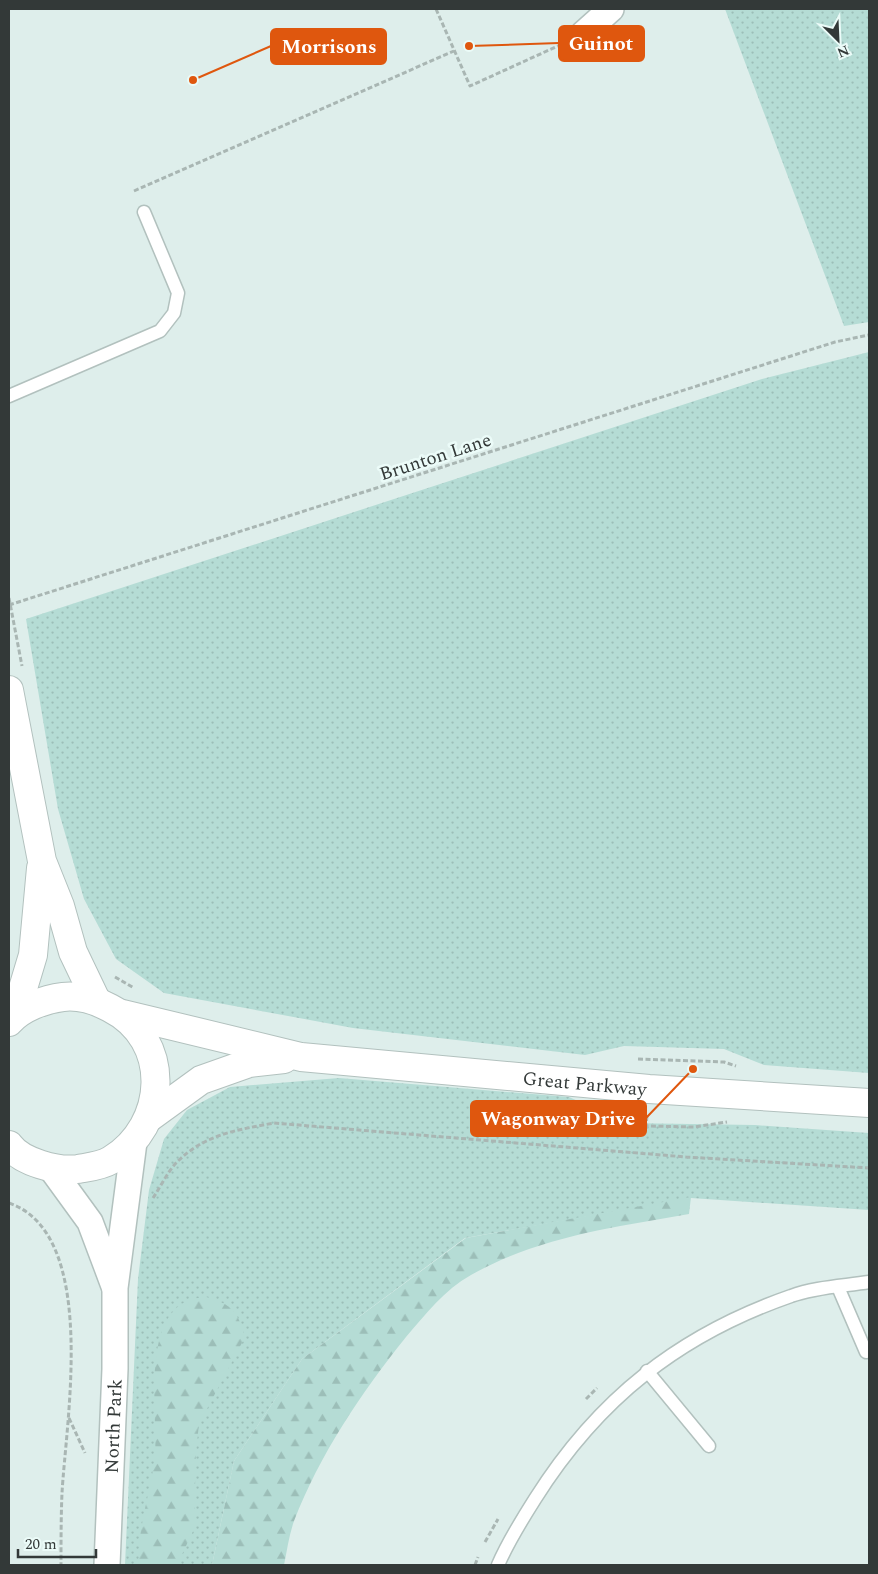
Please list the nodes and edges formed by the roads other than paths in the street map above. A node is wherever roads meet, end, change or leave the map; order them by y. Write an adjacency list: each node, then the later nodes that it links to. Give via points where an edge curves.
1 (144, 212): 2 (lane, via 178,293 174,313 160,331)
2 (9, 396)
3 (9, 690): 4 (street)
4 (42, 861): 5 (street, via 60,906 73,952); 7 (street, via 34,956)
5 (96, 1000): 6 (street, Great Parkway); 7 (street, Great Parkway, via 72,996 50,998)
6 (123, 1014): 8 (street, Great Parkway); 10 (street, Great Parkway, via 143,1036 155,1066 156,1093)
7 (12, 1019)
8 (301, 1057): 9 (street, Great Parkway, via 649,1089); 10 (street, Great Parkway, via 249,1063 201,1080)
9 (869, 1103)
10 (150, 1118): 11 (street, Great Parkway)
11 (134, 1142): 13 (street, Great Parkway, via 111,1160 97,1166 70,1170); 16 (street, North Park)
12 (10, 1147): 13 (street, Great Parkway, via 39,1165)
13 (50, 1167): 16 (street, North Park, via 90,1222)
14 (869, 1282): 15 (lane)
15 (838, 1287): 17 (lane); 18 (lane, via 792,1295 708,1331)
16 (115, 1288): 20 (street, North Park)
17 (866, 1352)
18 (647, 1371): 19 (lane); 21 (lane, via 607,1406 557,1464 506,1545)
19 (710, 1446)
20 (107, 1565)
21 (498, 1565)

